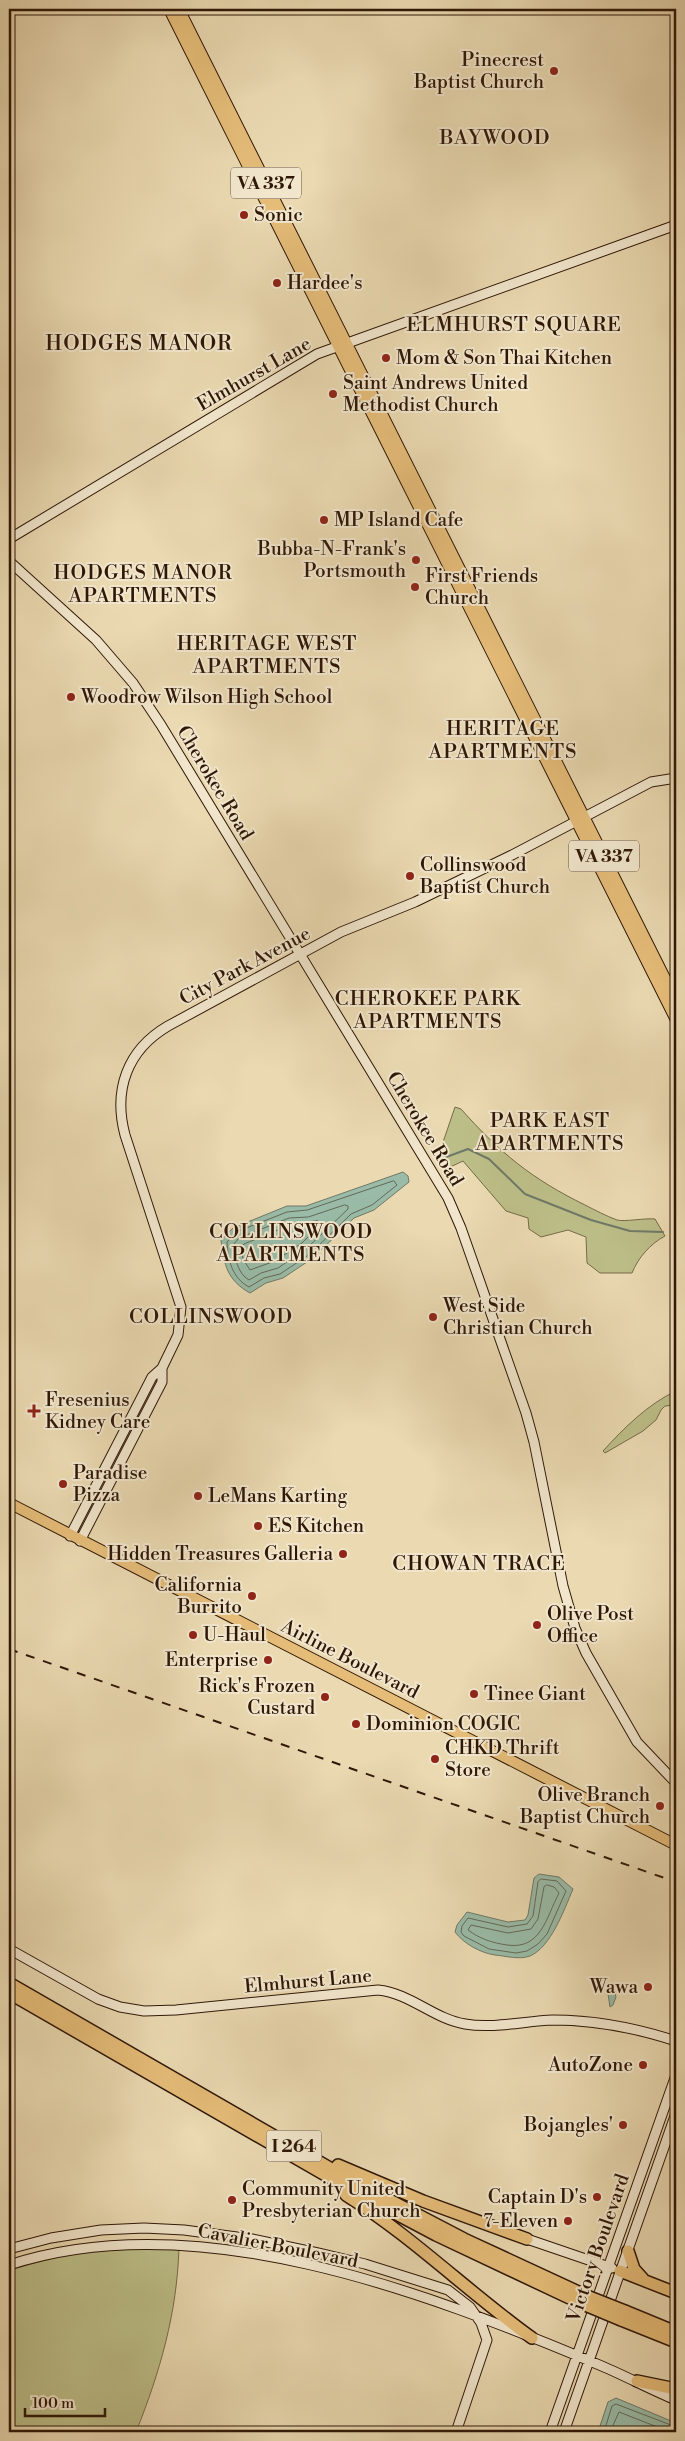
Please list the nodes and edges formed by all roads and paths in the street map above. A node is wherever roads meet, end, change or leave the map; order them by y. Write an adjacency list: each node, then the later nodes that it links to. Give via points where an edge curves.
1 (169, 9): 4 (main road, VA 337)
2 (179, 9): 4 (main road, VA 337)
3 (676, 225): 4 (street, Elmhurst Lane)
4 (342, 345): 5 (street, Elmhurst Lane, via 307,359); 8 (main road, VA 337)
5 (9, 539)
6 (9, 561): 9 (street, Cherokee Road, via 96,640 133,683)
7 (676, 778): 8 (street, City Park Avenue, via 651,782)
8 (580, 818): 9 (street, City Park Avenue, via 519,852 415,902 341,932); 10 (main road, VA 337); 11 (main road, VA 337)
9 (300, 955): 12 (street, City Park Avenue, via 159,1031 139,1049 125,1073 120,1100 123,1126 181,1307 178,1335); 16 (street, Cherokee Road, via 444,1191 458,1220 534,1442 563,1586 575,1628 637,1742)
10 (676, 1000)
11 (676, 1020)
12 (162, 1368): 14 (street, City Park Avenue, via 152,1377); 15 (street, City Park Avenue, via 162,1382)
13 (9, 1503): 14 (main road, Airline Boulevard)
14 (70, 1536): 15 (main road, Airline Boulevard)
15 (80, 1541): 17 (main road, Airline Boulevard)
16 (676, 1783)
17 (676, 1845)
18 (9, 1949): 21 (street, Elmhurst Lane, via 98,1999 135,2010 176,2010 378,1990 403,1996 439,2015 468,2024 579,2021 632,2029)
19 (9, 1983): 25 (highway, I 264)
20 (9, 1993): 24 (highway, I 264)
21 (676, 2041)
22 (676, 2075): 30 (street, Victory Boulevard)
23 (676, 2114): 28 (street, Victory Boulevard)
24 (275, 2147): 34 (highway, I 264, via 436,2235); 39 (highway, via 400,2232)
25 (304, 2152): 26 (highway, via 423,2202); 34 (highway, I 264, via 413,2214)
26 (528, 2239): 30 (street)
27 (9, 2249): 35 (street, Cavalier Boulevard, via 59,2236 115,2229 166,2228 219,2233 318,2253 430,2284 457,2296)
28 (628, 2251): 31 (street, Victory Boulevard); 32 (highway, via 634,2269)
29 (9, 2265): 35 (street, Cavalier Boulevard, via 44,2254 101,2245 141,2242 202,2246 383,2284)
30 (609, 2267): 31 (street); 42 (street, Victory Boulevard)
31 (620, 2271): 32 (highway); 43 (street, Victory Boulevard)
32 (646, 2282): 33 (highway)
33 (676, 2293)
34 (583, 2299): 36 (highway, I 264, bridge)
35 (477, 2316): 37 (street, Cavalier Boulevard); 40 (street)
36 (623, 2316): 38 (highway, I 264); 41 (highway, I 264)
37 (500, 2325): 39 (street, Cavalier Boulevard); 40 (street)
38 (676, 2332)
39 (532, 2338): 42 (street, Cavalier Boulevard)
40 (487, 2340): 47 (street)
41 (676, 2342)
42 (577, 2356): 43 (street, Cavalier Boulevard); 48 (street, Victory Boulevard)
43 (589, 2361): 44 (street, Cavalier Boulevard); 49 (street, Victory Boulevard)
44 (637, 2381): 45 (highway); 46 (street, Cavalier Boulevard)
45 (676, 2389)
46 (676, 2400)
47 (456, 2432)
48 (550, 2432)
49 (564, 2432)

